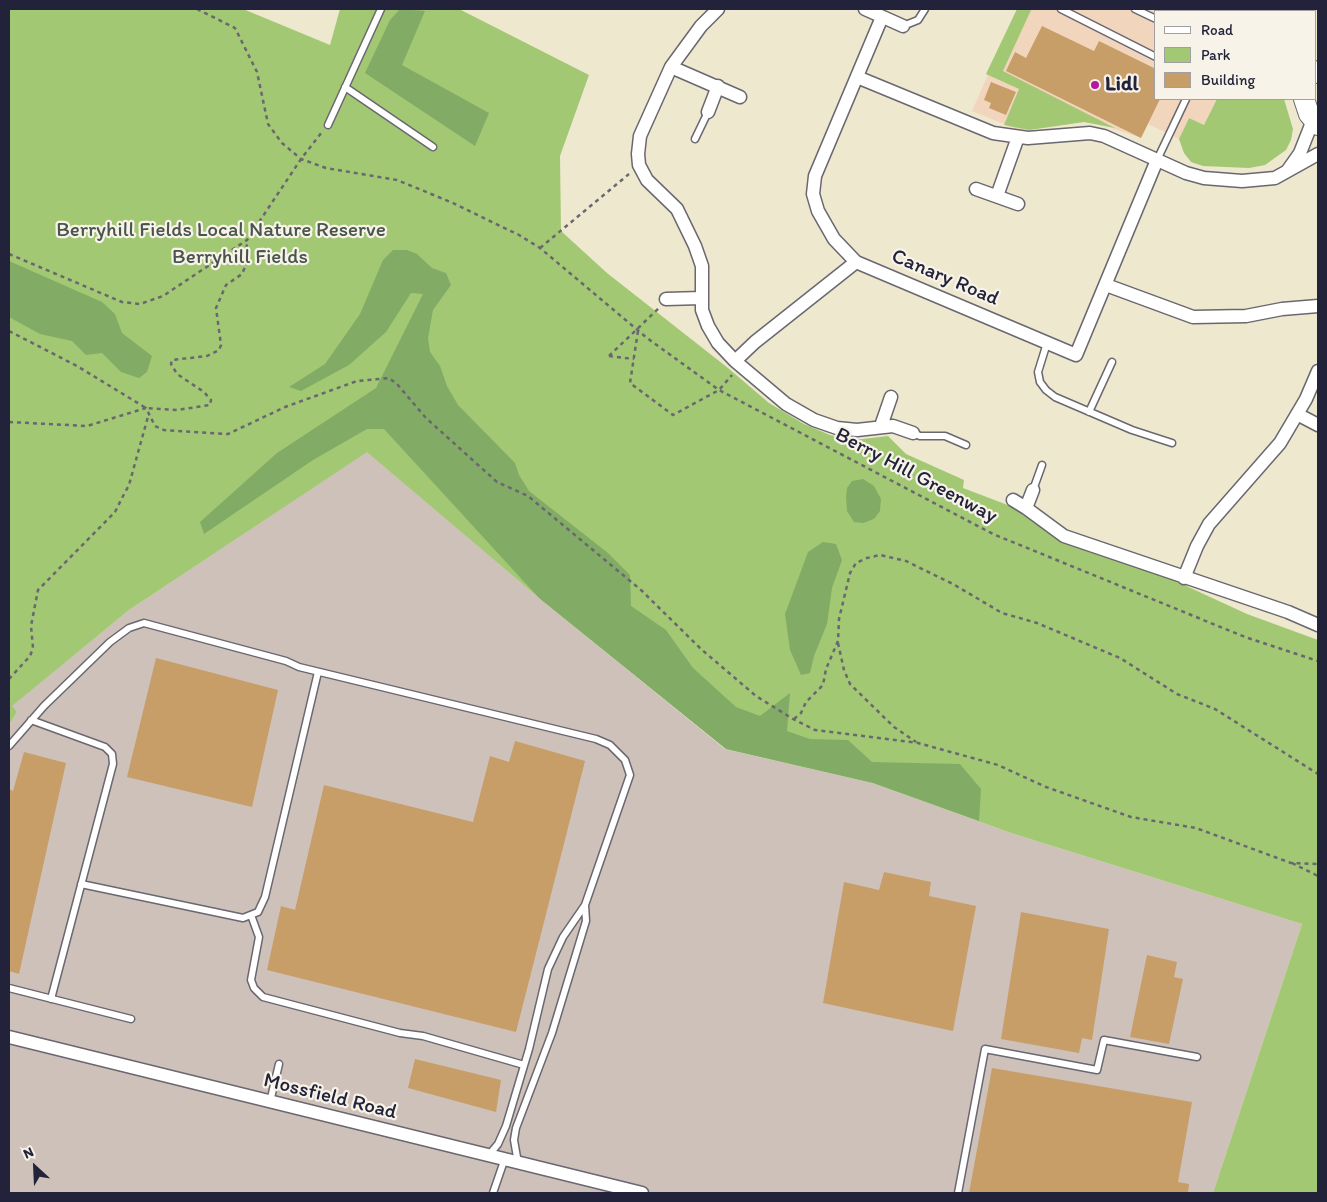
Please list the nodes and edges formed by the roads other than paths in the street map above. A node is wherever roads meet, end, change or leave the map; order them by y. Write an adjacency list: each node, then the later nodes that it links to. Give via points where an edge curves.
1 (380, 9): 14 (lane)
2 (718, 9): 11 (street)
3 (865, 9): 7 (street)
4 (925, 9): 9 (lane, via 918,20)
5 (1061, 9): 10 (lane)
6 (1135, 9): 8 (lane)
7 (882, 17): 9 (street); 12 (street, Canary Road)
8 (1154, 18)
9 (903, 26)
10 (1154, 55)
11 (670, 67): 13 (street); 32 (street, via 640,136 639,165 647,180 677,210 687,227 702,266)
12 (857, 77): 21 (street, via 993,133); 30 (street, Canary Road, via 815,176 813,194 818,211 834,239)
13 (718, 86): 15 (street); 18 (street)
14 (345, 87): 20 (lane); 23 (lane)
15 (740, 97)
16 (1186, 100): 25 (lane)
17 (1305, 100): 19 (main road)
18 (708, 112): 22 (lane)
19 (1316, 122): 26 (street)
20 (328, 125)
21 (1018, 137): 25 (street, via 1090,133); 28 (street)
22 (695, 139)
23 (433, 147)
24 (1318, 154): 26 (street)
25 (1157, 160): 26 (street, via 1186,174 1224,181 1260,180); 31 (street, Canary Road)
26 (1287, 172)
27 (976, 189): 28 (street)
28 (997, 196): 29 (street)
29 (1018, 204)
30 (856, 262): 35 (street, Canary Road); 37 (street, via 755,342)
31 (1106, 285): 34 (street, via 1193,317 1246,316); 35 (street, Canary Road, via 1076,355)
32 (701, 298): 33 (street); 37 (street, via 708,326 718,343)
33 (666, 299)
34 (1318, 306)
35 (1047, 343): 40 (lane, via 1038,372 1040,382 1055,397)
36 (1112, 362): 40 (lane)
37 (738, 363): 43 (street, via 786,404 814,420 857,430)
38 (1318, 372): 41 (street)
39 (891, 397): 43 (street)
40 (1089, 412): 45 (lane)
41 (1297, 414): 42 (street); 51 (street, via 1262,466 1209,524)
42 (1318, 425)
43 (881, 426): 44 (street, via 894,426)
44 (913, 433): 46 (lane, via 945,436)
45 (1172, 443)
46 (966, 445)
47 (1042, 466): 48 (lane)
48 (1033, 490): 50 (street)
49 (1013, 500): 50 (street)
50 (1026, 508): 51 (street, via 1064,536)
51 (1184, 578): 52 (street)
52 (1318, 625)
53 (318, 672): 54 (lane, via 144,623 129,628 110,642); 57 (lane, via 610,745 625,760 630,775); 58 (lane, via 265,897 258,912)
54 (31, 720): 55 (lane); 56 (lane, via 105,747 112,754 113,764)
55 (9, 746)
56 (81, 884): 58 (lane, via 243,918); 60 (lane)
57 (585, 905): 65 (lane, via 570,924 551,962); 69 (lane, via 586,922 557,1017 516,1128 514,1140)
58 (251, 915): 65 (lane, via 259,937 251,980 263,997 400,1033 424,1036)
59 (9, 988): 60 (lane)
60 (51, 999): 61 (lane)
61 (131, 1019)
62 (9, 1037): 66 (street, Mossfield Road)
63 (1197, 1057): 72 (lane, via 1104,1040 1097,1070 985,1049)
64 (279, 1064): 66 (lane)
65 (524, 1065): 67 (lane, via 506,1126 498,1144)
66 (270, 1102): 67 (street, Mossfield Road)
67 (487, 1156): 68 (street, Mossfield Road)
68 (504, 1161): 69 (street, Mossfield Road); 70 (lane)
69 (518, 1164): 71 (street, Mossfield Road)
70 (493, 1193)
71 (642, 1193)
72 (958, 1193)

